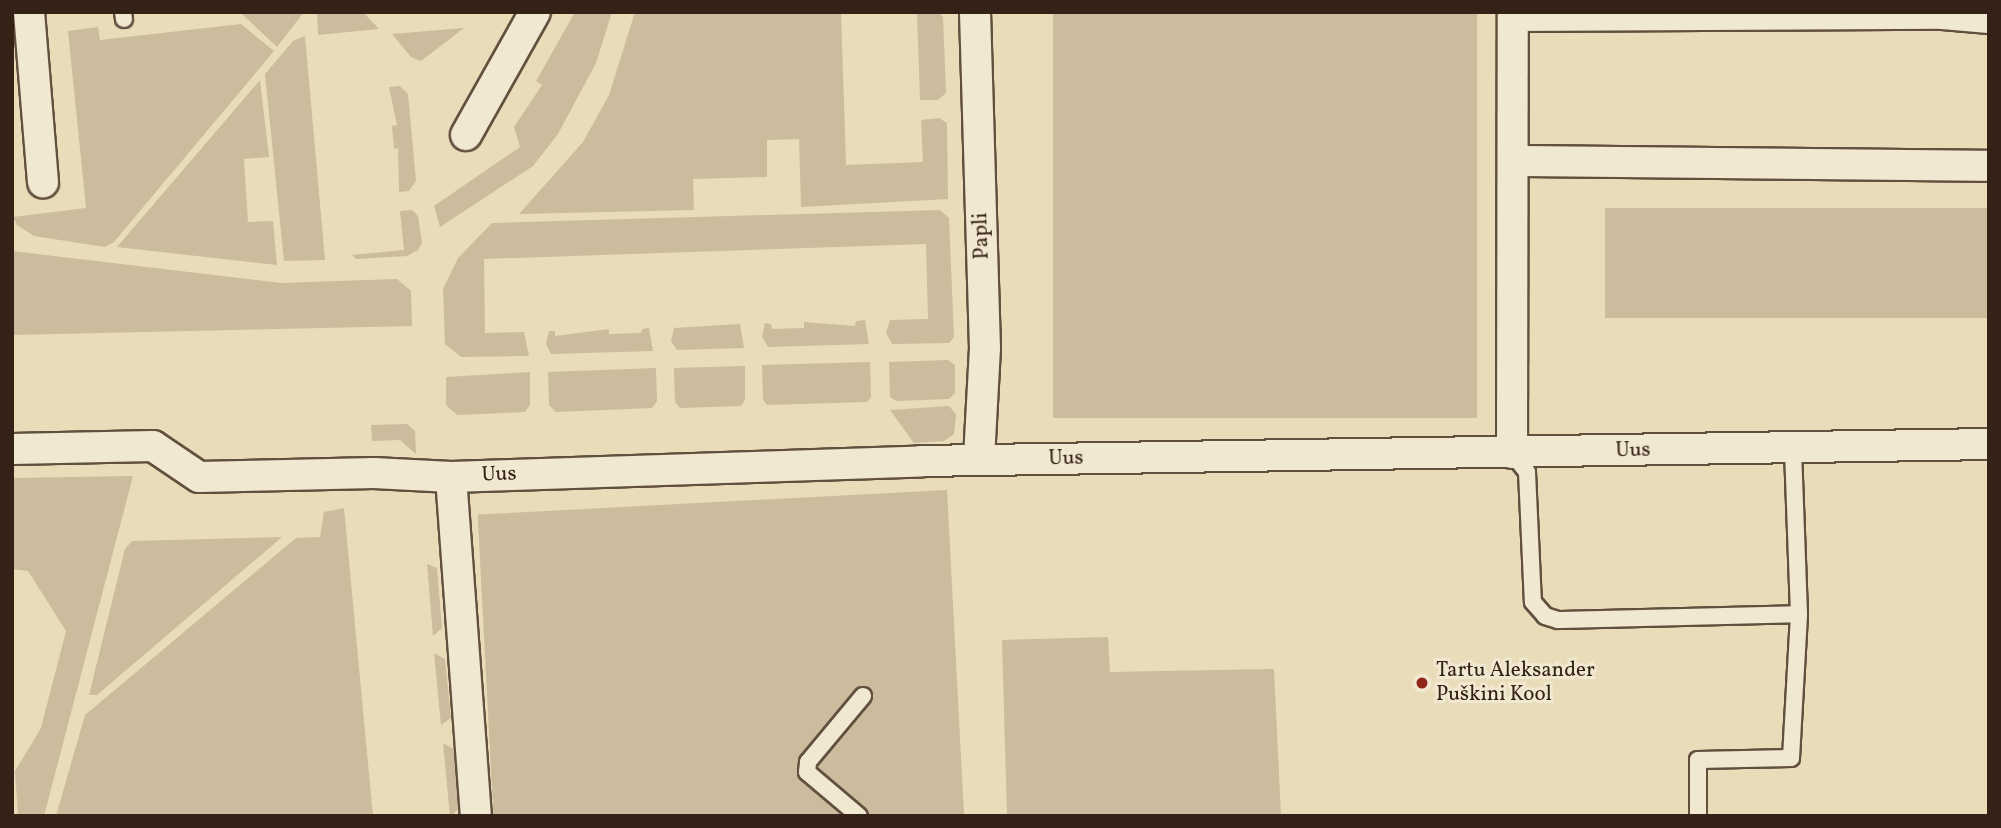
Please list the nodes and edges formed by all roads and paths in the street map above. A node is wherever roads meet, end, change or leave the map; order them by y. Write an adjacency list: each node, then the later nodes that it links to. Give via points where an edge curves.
1 (29, 12): 10 (street)
2 (535, 12): 7 (street)
3 (975, 12): 15 (street, Papli, via 985,348)
4 (1943, 13): 5 (street); 6 (street)
5 (1618, 14): 8 (street, via 1513,16)
6 (1989, 18)
7 (466, 135)
8 (1515, 161): 9 (street); 14 (street)
9 (1989, 166)
10 (43, 182)
11 (1989, 444): 13 (street, Uus)
12 (12, 449): 16 (street, Uus, via 153,446 199,477 374,473)
13 (1793, 449): 14 (street, Uus); 17 (lane)
14 (1512, 453): 15 (street, Uus); 17 (lane, via 1527,472 1533,602 1545,617)
15 (979, 460): 16 (street, Uus)
16 (451, 477): 19 (street)
17 (1799, 614): 21 (lane, via 1791,758 1698,760)
18 (863, 696): 20 (lane, via 807,762 807,772)
19 (475, 816)
20 (859, 816)
21 (1698, 816)

